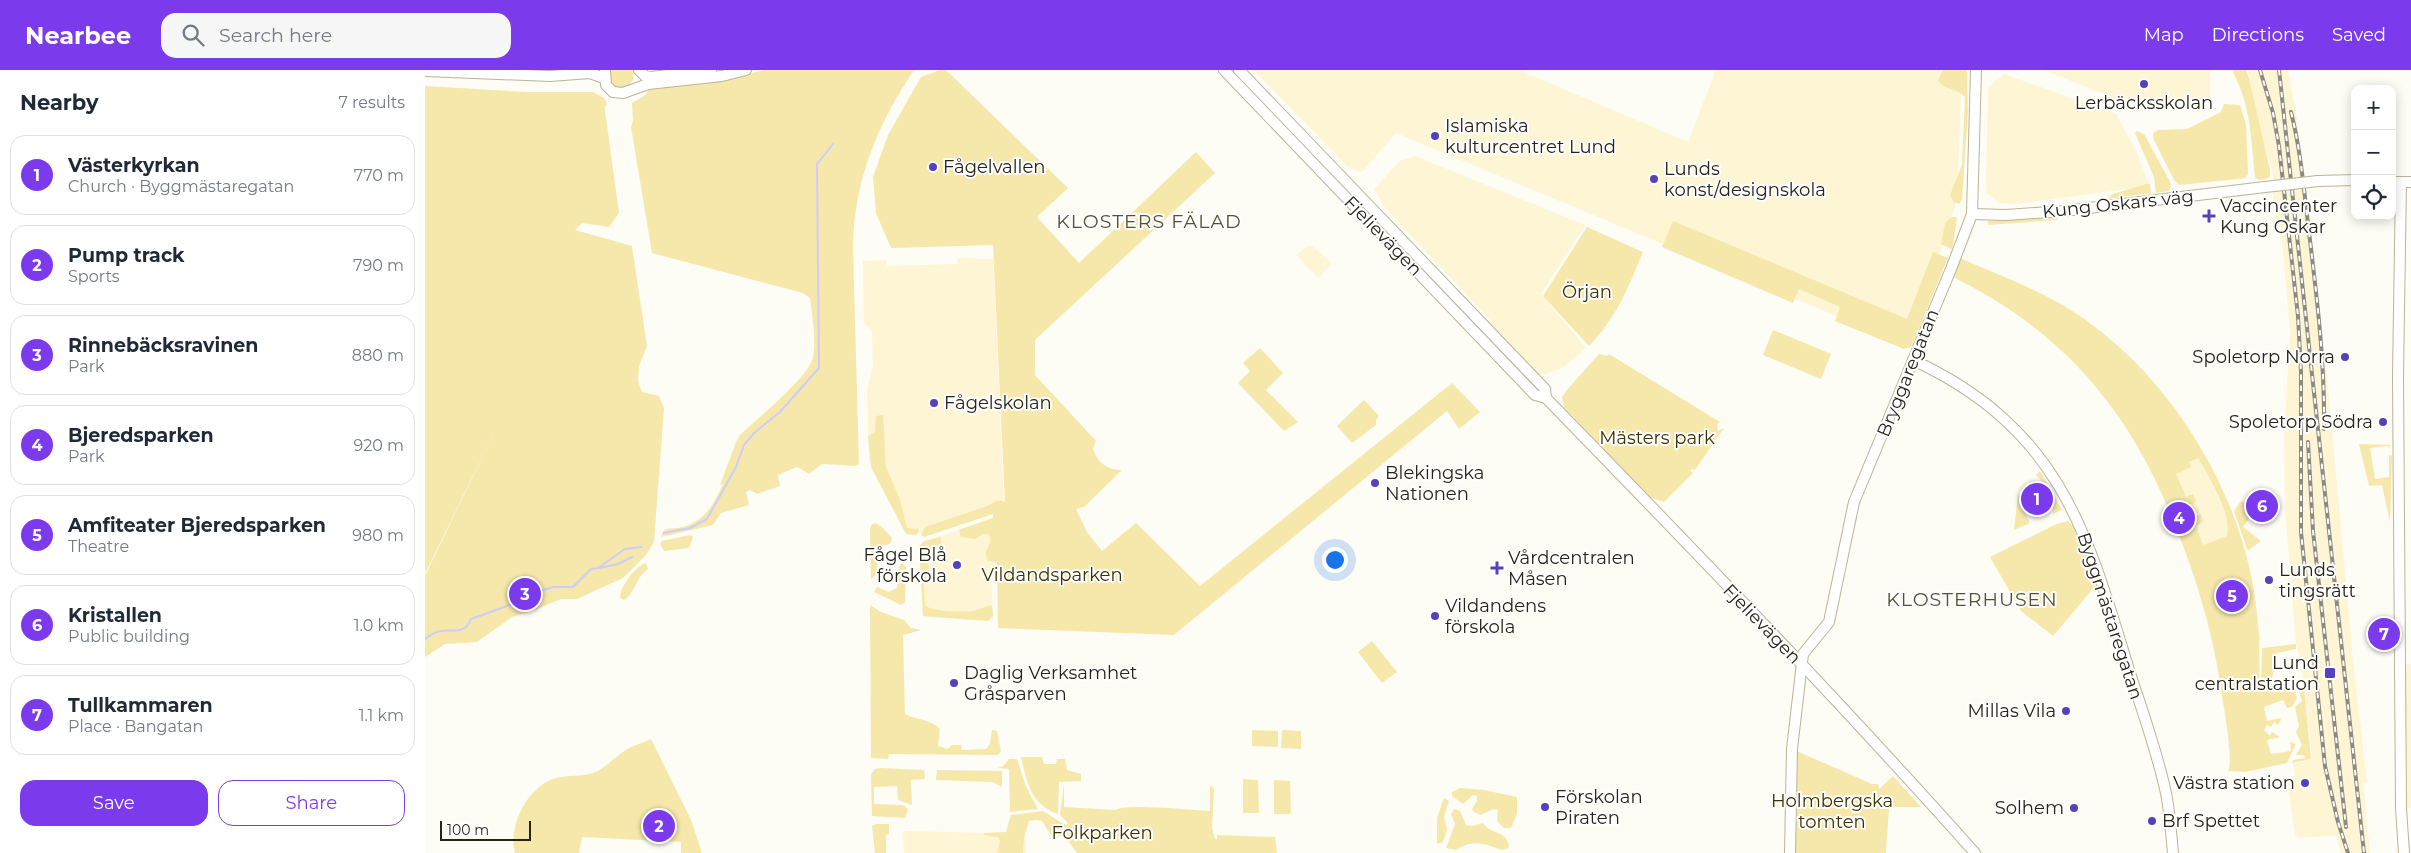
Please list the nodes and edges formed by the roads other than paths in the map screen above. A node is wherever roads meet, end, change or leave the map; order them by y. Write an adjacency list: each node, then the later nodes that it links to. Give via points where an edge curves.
1 (639, 70): 2 (main road, via 651,77); 9 (main road)
2 (711, 70)
3 (746, 70): 9 (main road)
4 (1224, 70): 14 (main road, Fjelievägen, via 1535,395)
5 (1239, 70): 14 (main road, Fjelievägen, via 1545,389)
6 (1976, 70): 12 (main road, Bryggaregatan)
7 (425, 71): 8 (main road, via 550,76)
8 (604, 74): 9 (main road, via 608,87 616,92 626,93)
9 (635, 88)
10 (2351, 180): 12 (main road, Kung Oskars väg, bridge, via 2318,181 2064,211)
11 (2401, 182): 21 (main road, via 2398,292)
12 (1972, 214): 13 (main road, Bryggaregatan)
13 (1913, 360): 15 (main road, Bryggaregatan, via 1854,502 1833,613 1826,627 1804,651); 20 (main road, Byggmästaregatan, via 1967,389 2011,423 2047,465 2078,520 2106,592 2166,792)
14 (1546, 398): 15 (main road, Fjelievägen)
15 (1802, 664): 16 (main road, Fjelievägen); 17 (main road, Bryggaregatan)
16 (1822, 686): 17 (main road, via 1805,684); 19 (main road, Fjelievägen)
17 (1798, 698): 18 (main road, Bryggaregatan)
18 (1790, 853)
19 (1975, 853)
20 (2173, 853)
21 (2403, 853)

